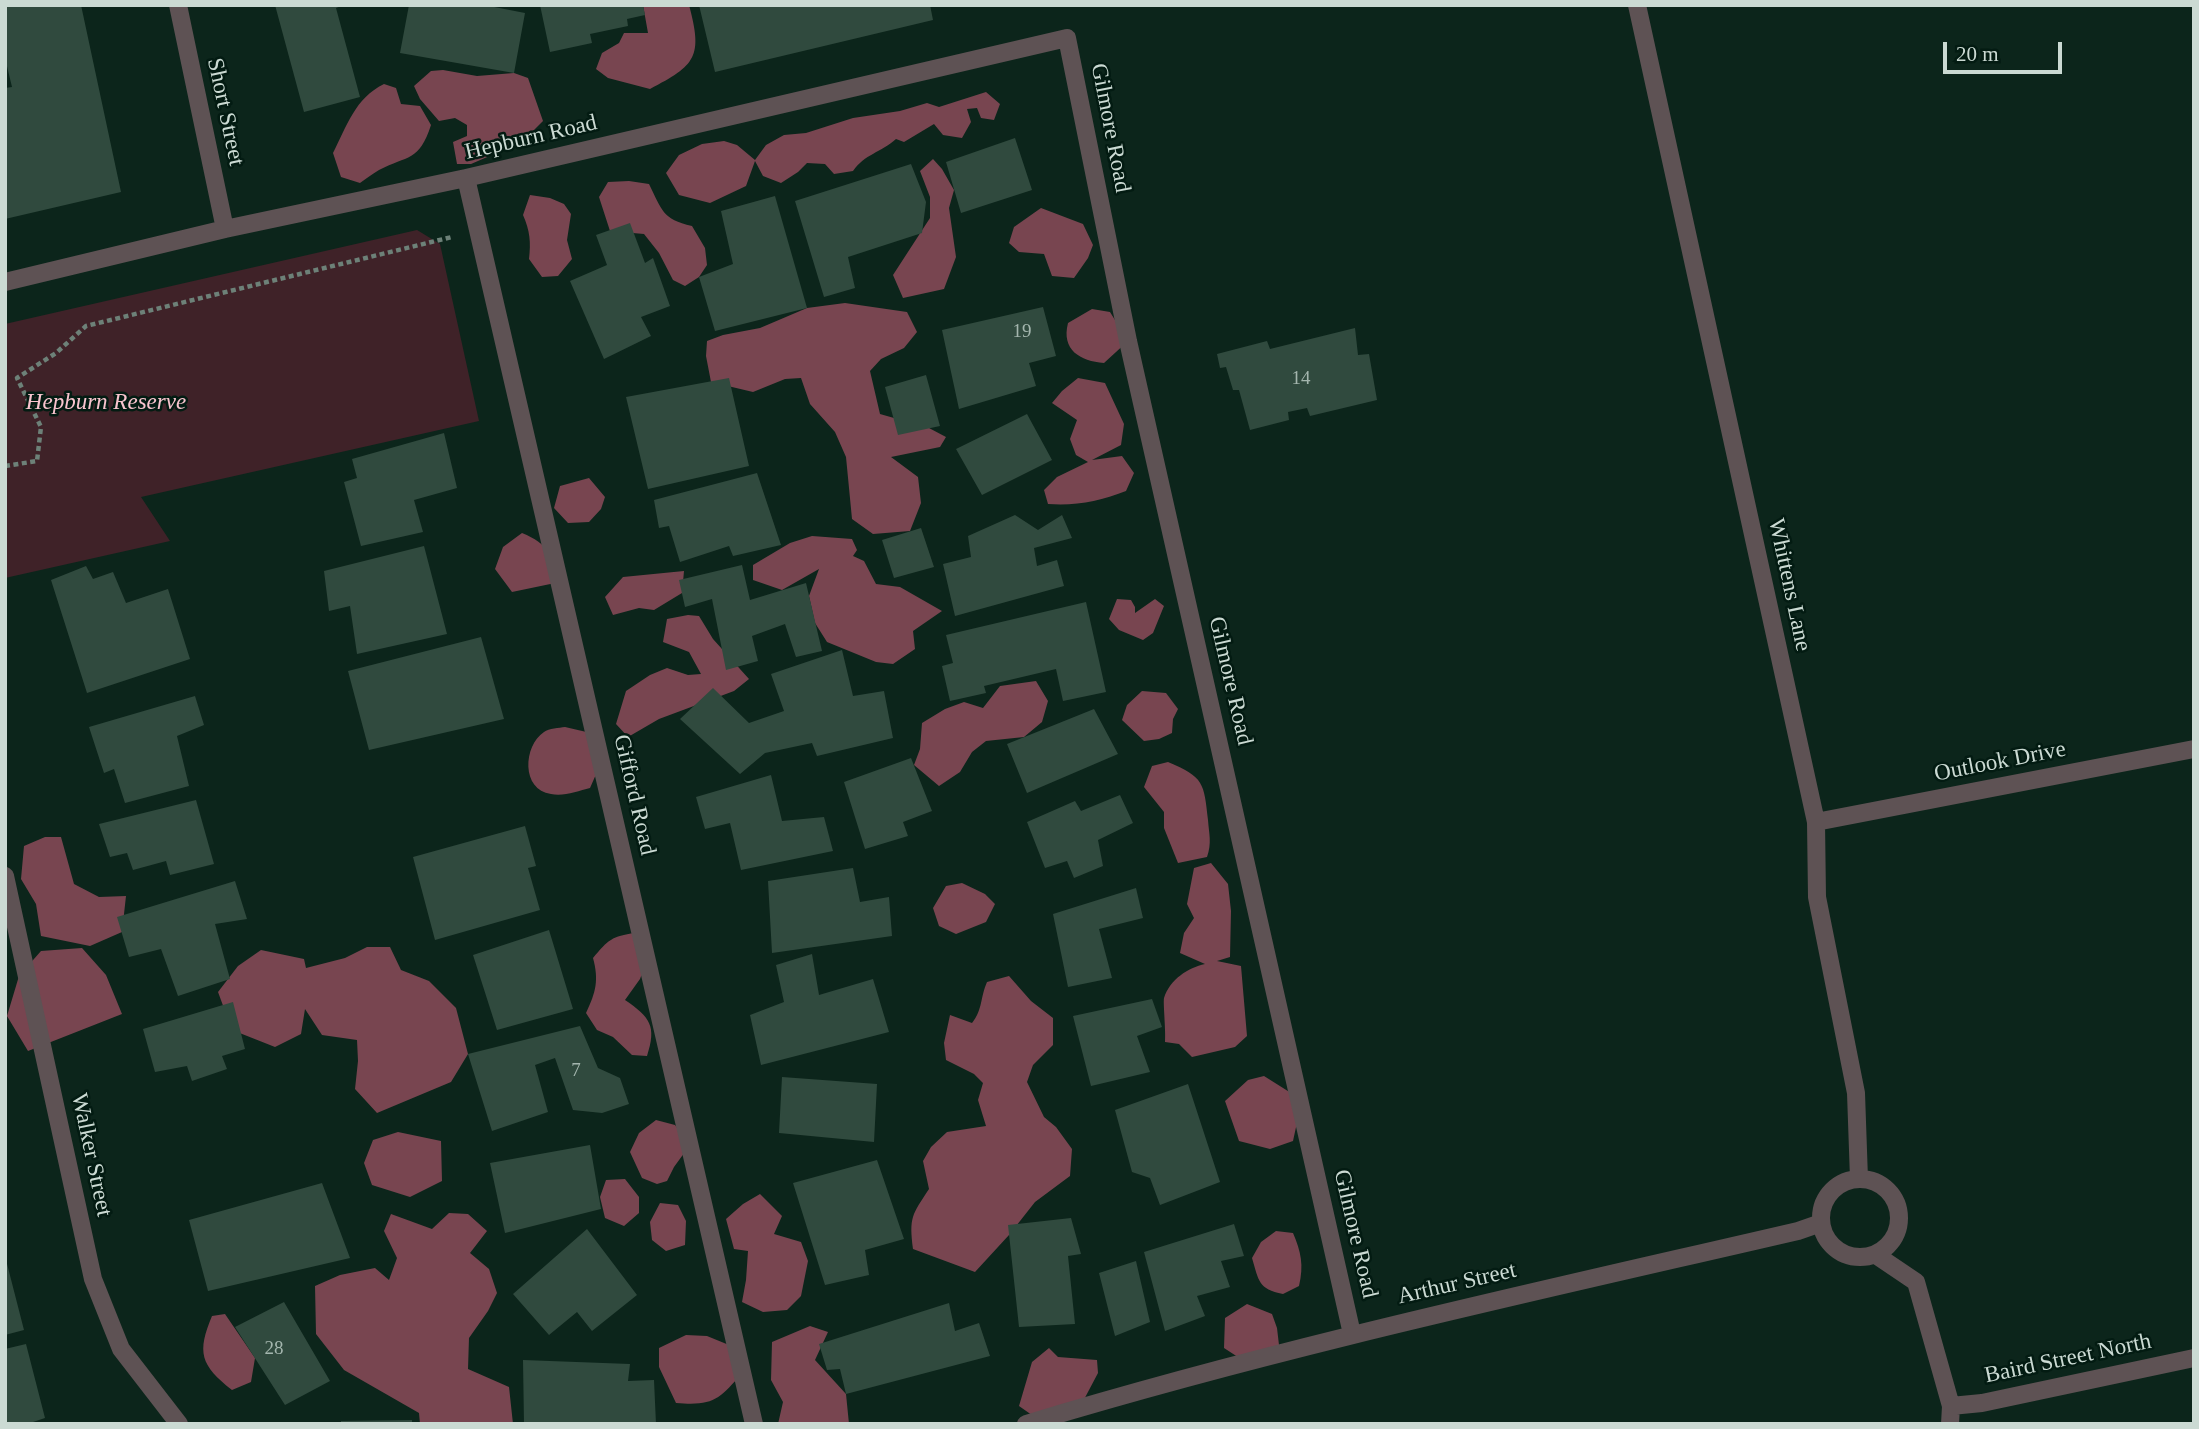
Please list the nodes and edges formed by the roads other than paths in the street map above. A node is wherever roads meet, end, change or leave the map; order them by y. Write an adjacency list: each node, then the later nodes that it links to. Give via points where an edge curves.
1 (178, 5): 5 (street, Short Street)
2 (1636, 5): 8 (street, Whittens Lane)
3 (1067, 38): 4 (street, Hepburn Road); 13 (street, Gilmore Road, via 1131,355)
4 (466, 178): 5 (street, Hepburn Road); 17 (street, Gifford Road)
5 (225, 229): 6 (street, Hepburn Road)
6 (5, 282)
7 (2194, 749): 8 (street, Outlook Drive)
8 (1816, 822): 10 (street, Whittens Lane, via 1817,897 1856,1093)
9 (5, 876): 16 (street, Walker Street, via 93,1279 121,1349)
10 (1859, 1179): 11 (street, via 1840,1184 1829,1193); 12 (street, via 1888,1189 1899,1212 1895,1237)
11 (1821, 1223): 12 (street, via 1829,1243 1839,1252 1851,1257); 13 (street, Arthur Street)
12 (1876, 1255): 15 (street, via 1916,1282)
13 (1352, 1334): 18 (street, Arthur Street)
14 (2194, 1358): 15 (street, Baird Street North, via 1982,1403)
15 (1950, 1415)
16 (179, 1424)
17 (754, 1424)
18 (1026, 1424)

